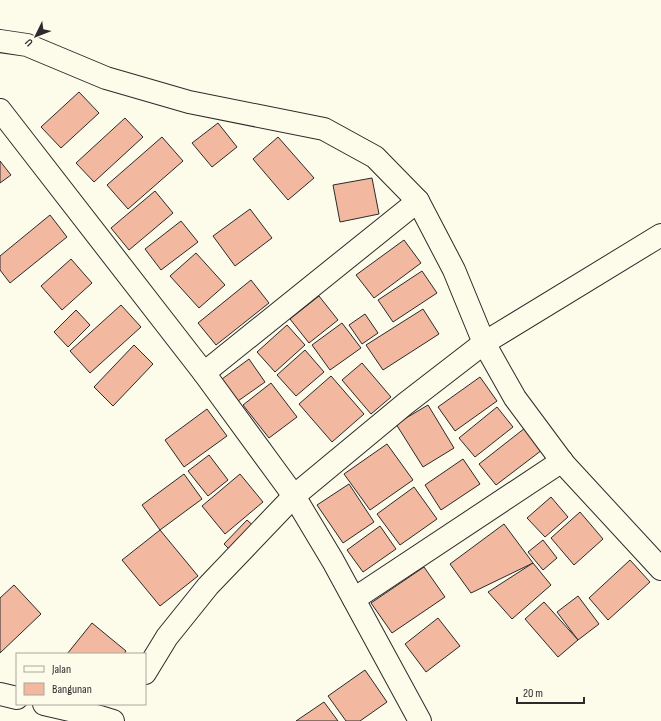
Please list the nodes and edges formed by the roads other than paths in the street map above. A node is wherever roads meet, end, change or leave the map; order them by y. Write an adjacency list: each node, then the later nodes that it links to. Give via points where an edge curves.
1 (0, 41): 3 (street, via 27,45 106,78 190,102 324,129 375,157)
2 (0, 110): 6 (street)
3 (418, 201): 5 (street, via 454,270); 6 (street)
4 (661, 235): 5 (street)
5 (484, 343): 7 (street, via 515,398); 8 (street, via 404,404)
6 (204, 373): 8 (street)
7 (562, 461): 9 (street); 10 (street)
8 (294, 496): 10 (street); 11 (street, via 208,586 167,637)
9 (661, 569)
10 (354, 599): 16 (street)
11 (146, 671)
12 (0, 694): 13 (street)
13 (16, 698)
14 (49, 705): 15 (street)
15 (106, 716)
16 (420, 721)

